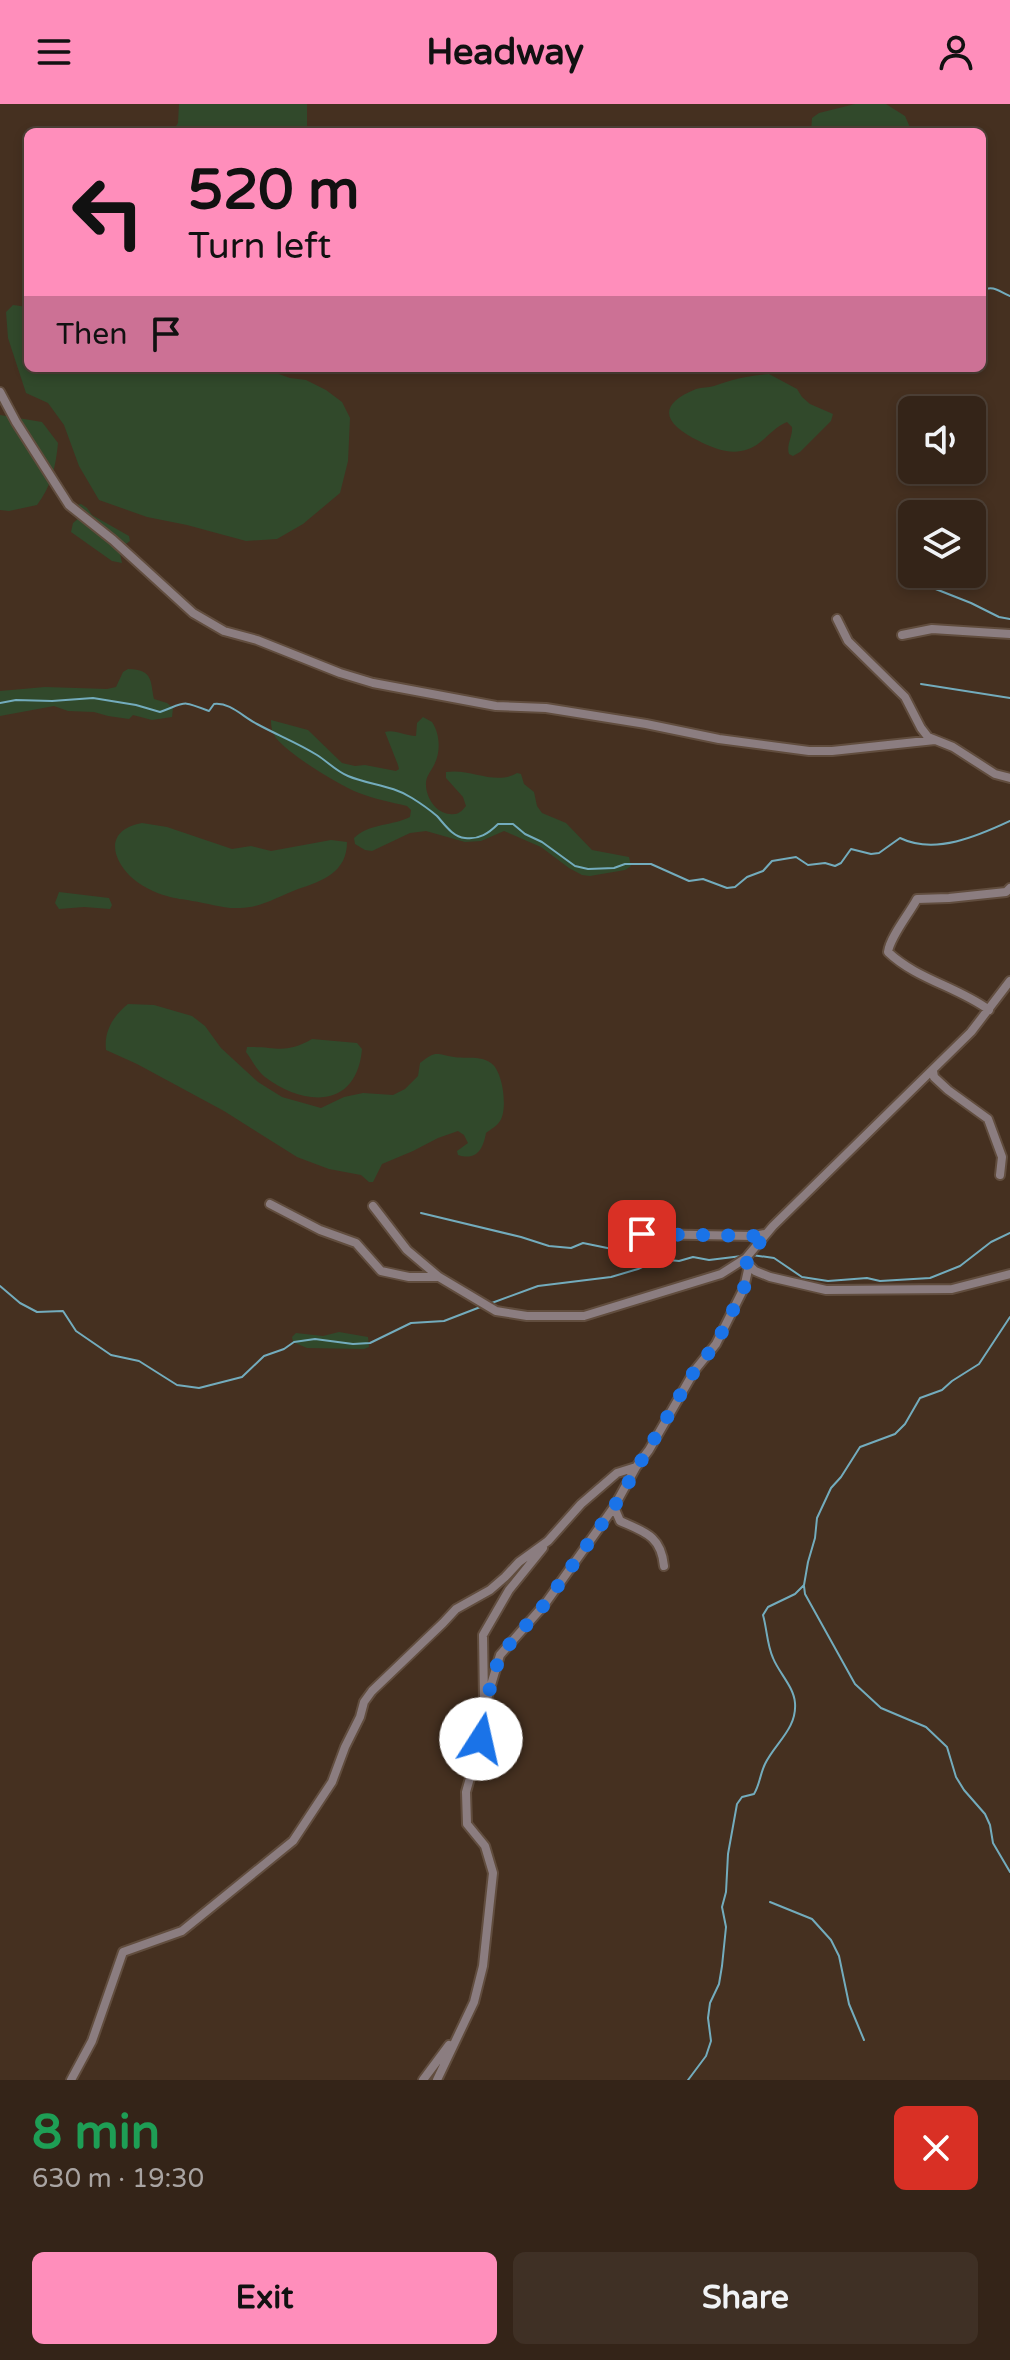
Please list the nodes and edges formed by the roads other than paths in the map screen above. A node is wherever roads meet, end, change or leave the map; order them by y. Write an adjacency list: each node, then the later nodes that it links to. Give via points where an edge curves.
1 (0, 392): 5 (street, via 69,505 193,613 224,631 373,683 496,706 546,708 809,751)
2 (837, 619): 5 (street, via 848,641 905,697 921,728)
3 (1010, 634): 4 (street, via 932,629)
4 (902, 635)
5 (935, 740): 6 (street)
6 (1010, 778)
7 (1010, 888): 9 (street, via 917,899 889,942 888,952 898,962)
8 (1010, 981): 9 (street)
9 (989, 1010): 10 (street)
10 (933, 1071): 11 (street, via 948,1090 988,1119 1002,1157); 15 (street)
11 (1000, 1175)
12 (270, 1204): 18 (street, via 356,1243 381,1271)
13 (373, 1206): 18 (street, via 407,1250)
14 (642, 1234): 15 (street)
15 (767, 1234): 16 (street)
16 (746, 1260): 17 (street, via 770,1277 826,1290 952,1289); 18 (street, via 721,1274 584,1316 496,1311); 19 (street, via 744,1288 716,1344)
17 (1010, 1274)
18 (439, 1277)
19 (636, 1467): 20 (street); 21 (street, via 617,1473)
20 (614, 1507): 22 (street, via 620,1521 654,1539); 23 (street, via 545,1604 500,1655)
21 (548, 1541): 23 (street, via 509,1590 483,1635); 25 (street, via 490,1590 456,1609 372,1691 332,1782 293,1841 182,1931 123,1952 92,2041)
22 (664, 1566)
23 (484, 1721): 24 (street, via 466,1792 467,1824 485,1846 493,1873 483,1966 474,2002)
24 (459, 2031): 26 (street); 27 (street)
25 (71, 2080)
26 (423, 2080)
27 (437, 2080)

